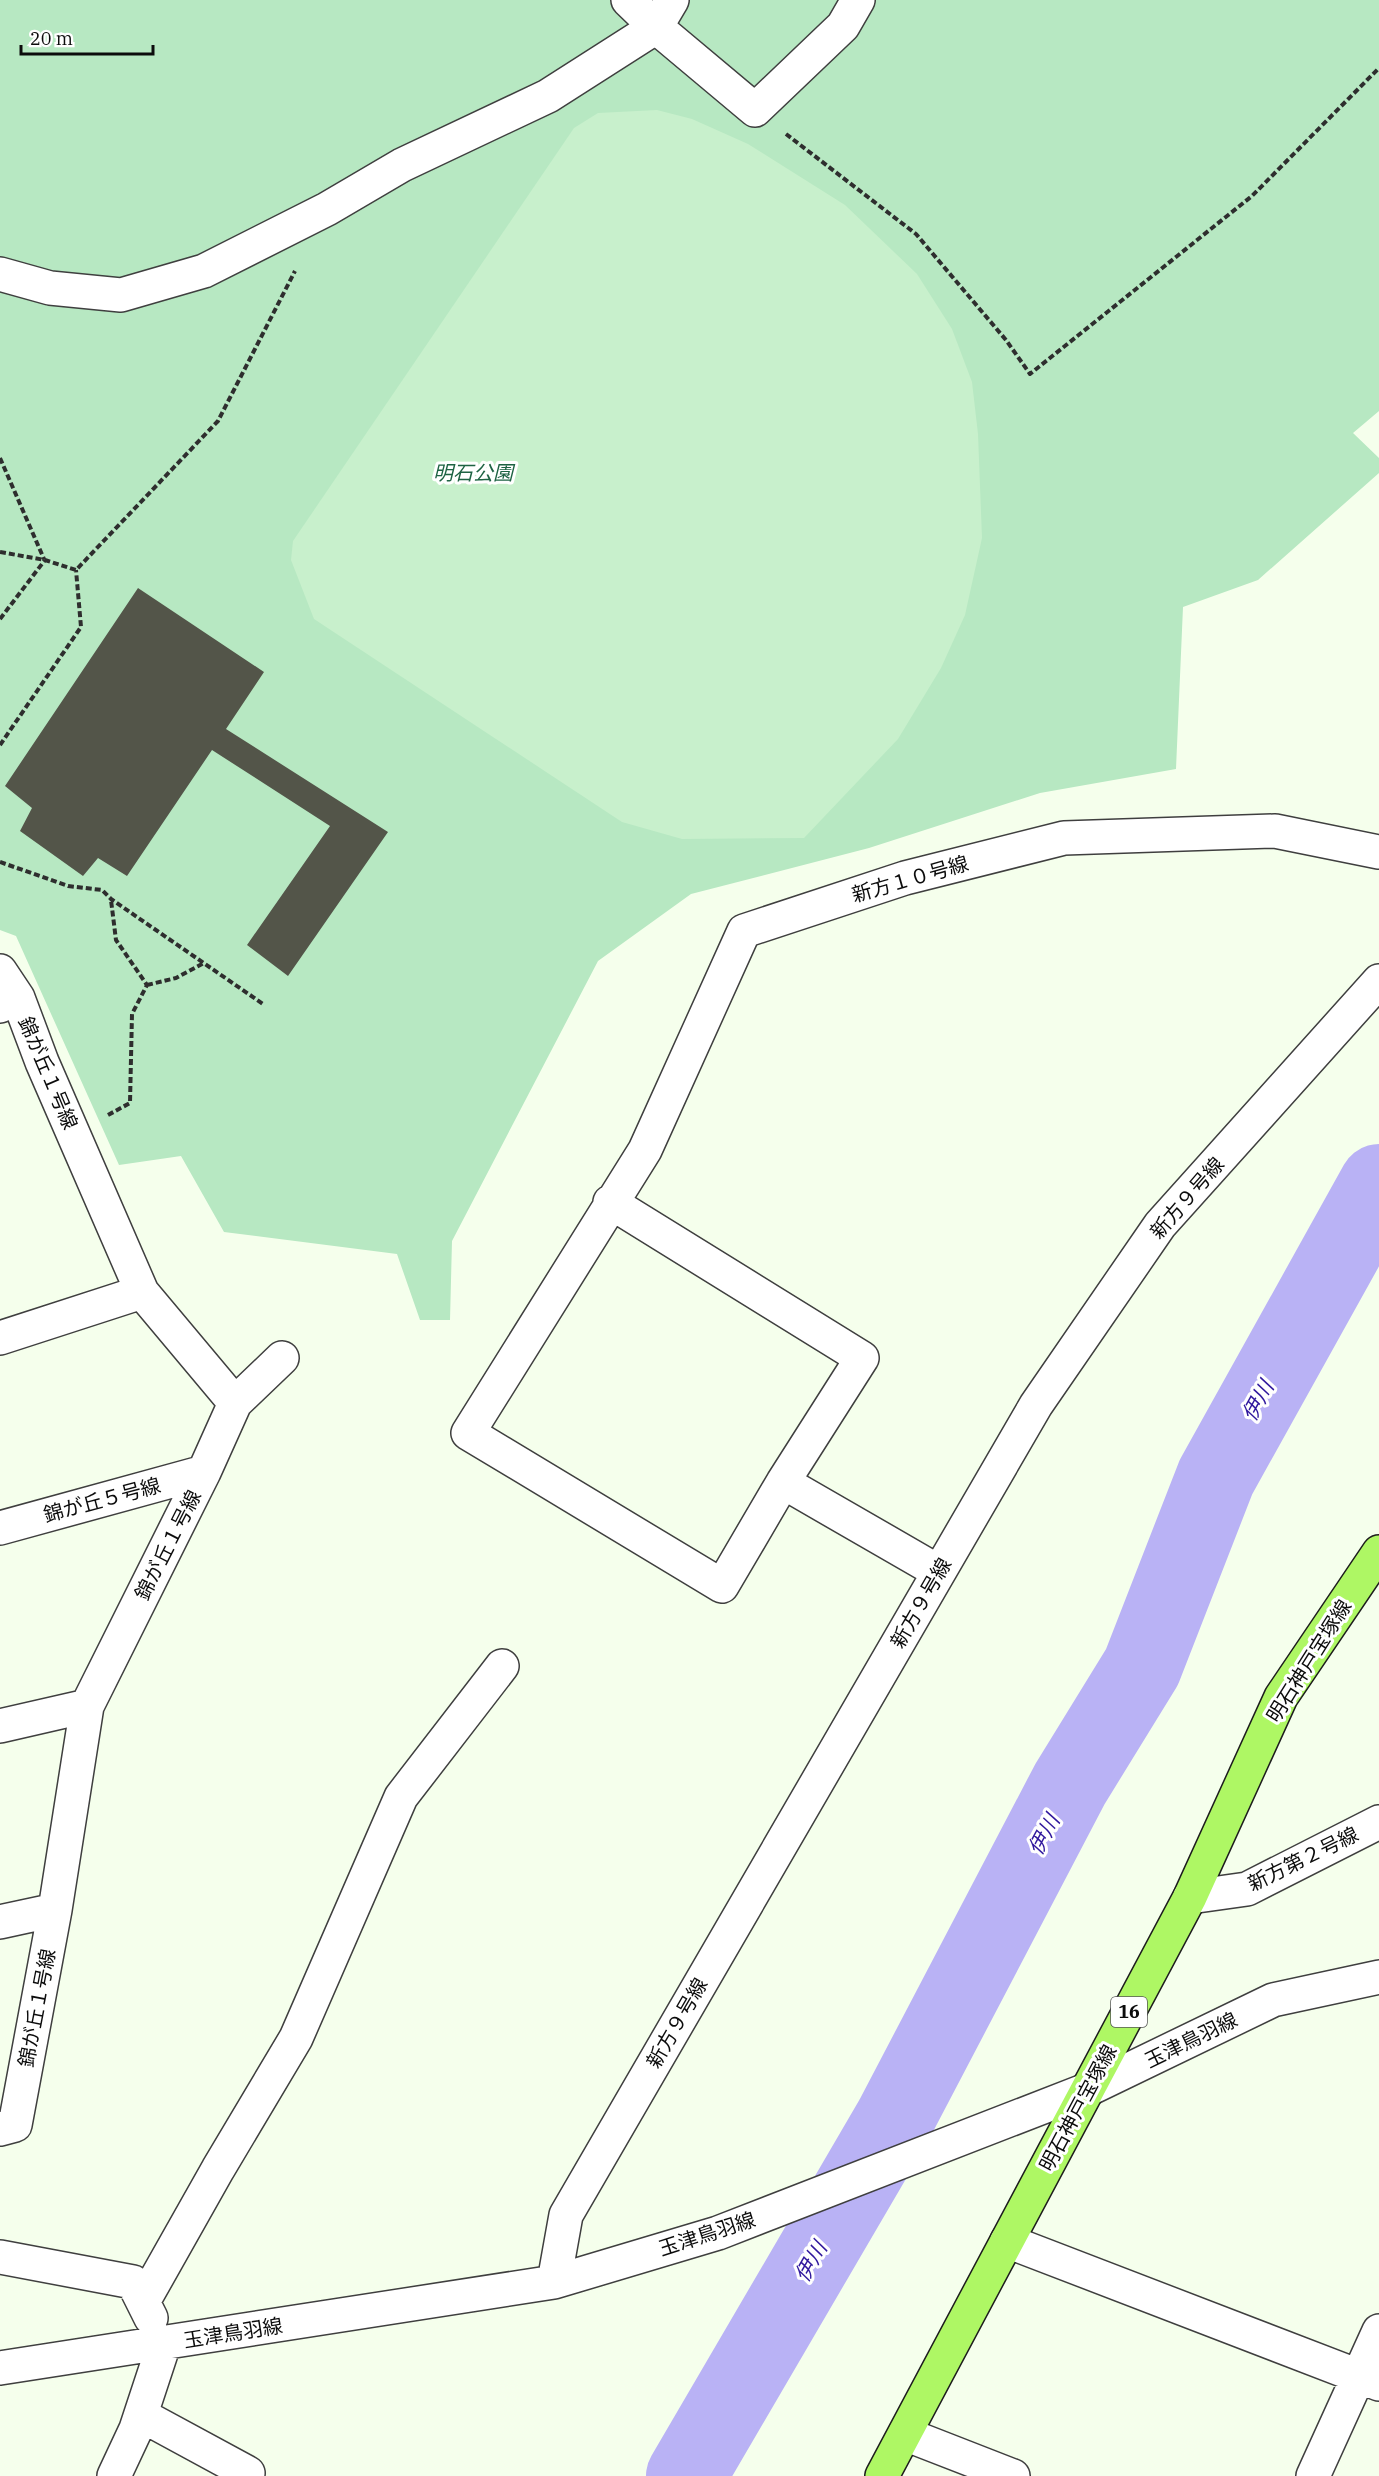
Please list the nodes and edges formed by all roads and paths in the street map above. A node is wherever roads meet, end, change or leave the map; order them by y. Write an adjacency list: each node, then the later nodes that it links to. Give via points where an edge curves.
1 (628, 0): 3 (street)
2 (858, 0): 5 (street, via 843,26)
3 (664, 14): 5 (street); 7 (street, via 548,96 402,165 327,210 204,271 121,295 50,288)
4 (1379, 68): 5 (path, via 1252,196 1030,374 916,234)
5 (755, 110)
6 (300, 262): 11 (path, via 218,421)
7 (0, 274)
8 (0, 458): 10 (path)
9 (0, 552): 10 (path)
10 (45, 560): 11 (path); 12 (path)
11 (76, 570): 13 (path, via 81,627)
12 (0, 619)
13 (0, 746)
14 (1379, 852): 24 (street, 新方１０号線, via 1275,831 1065,838 905,878 744,931 645,1150)
15 (0, 862): 16 (path, via 68,886 102,890)
16 (111, 899): 17 (path); 20 (path, via 116,940)
17 (204, 963): 20 (path, via 176,978); 22 (path)
18 (0, 970): 21 (street, 錦が丘１号線)
19 (1379, 981): 33 (street, 新方９号線, via 1160,1225 1036,1405)
20 (147, 985): 23 (path, via 132,1014)
21 (9, 1002): 25 (street, 錦が丘１号線, via 42,1062)
22 (263, 1004)
23 (130, 1103)
24 (610, 1203): 30 (street, via 862,1358); 30 (street, 新方１０号線, via 468,1433 722,1586)
25 (142, 1292): 26 (street); 28 (street, 錦が丘１号線)
26 (0, 1338)
27 (282, 1358): 28 (street)
28 (235, 1403): 29 (street, 錦が丘１号線)
29 (204, 1472): 31 (street, 錦が丘５号線); 35 (street, 錦が丘１号線)
30 (783, 1482): 33 (street)
31 (0, 1528)
32 (1379, 1552): 38 (main road, 明石神戸宝塚線 / 16, via 1281,1697)
33 (939, 1572): 46 (street, 新方９号線, via 566,2215)
34 (502, 1666): 47 (street, via 401,1797 296,2038)
35 (87, 1706): 36 (street); 39 (street, 錦が丘１号線)
36 (0, 1726)
37 (1379, 1822): 38 (street, 新方第２号線, via 1247,1889)
38 (1190, 1897): 42 (main road, 明石神戸宝塚線 / 16)
39 (55, 1911): 40 (street); 43 (street, 錦が丘１号線, via 15,2125)
40 (0, 1922)
41 (1379, 1977): 42 (street, 玉津鳥羽線, via 1273,2000)
42 (1089, 2089): 44 (main road, 明石神戸宝塚線 / 16); 46 (street, 玉津鳥羽線, via 718,2233)
43 (0, 2129)
44 (1007, 2241): 51 (street); 53 (main road, 明石神戸宝塚線 / 16)
45 (0, 2257): 47 (street, via 134,2282)
46 (554, 2282): 49 (street, 玉津鳥羽線)
47 (143, 2302): 49 (street)
48 (1379, 2331): 51 (street)
49 (164, 2344): 50 (street, 玉津鳥羽線); 52 (street)
50 (0, 2368)
51 (1369, 2380): 58 (street)
52 (141, 2415): 54 (street); 55 (street, via 248,2473)
53 (905, 2434): 56 (main road, 明石神戸宝塚線 / 16); 57 (street)
54 (114, 2476)
55 (246, 2476)
56 (882, 2476)
57 (1013, 2476)
58 (1313, 2476)

